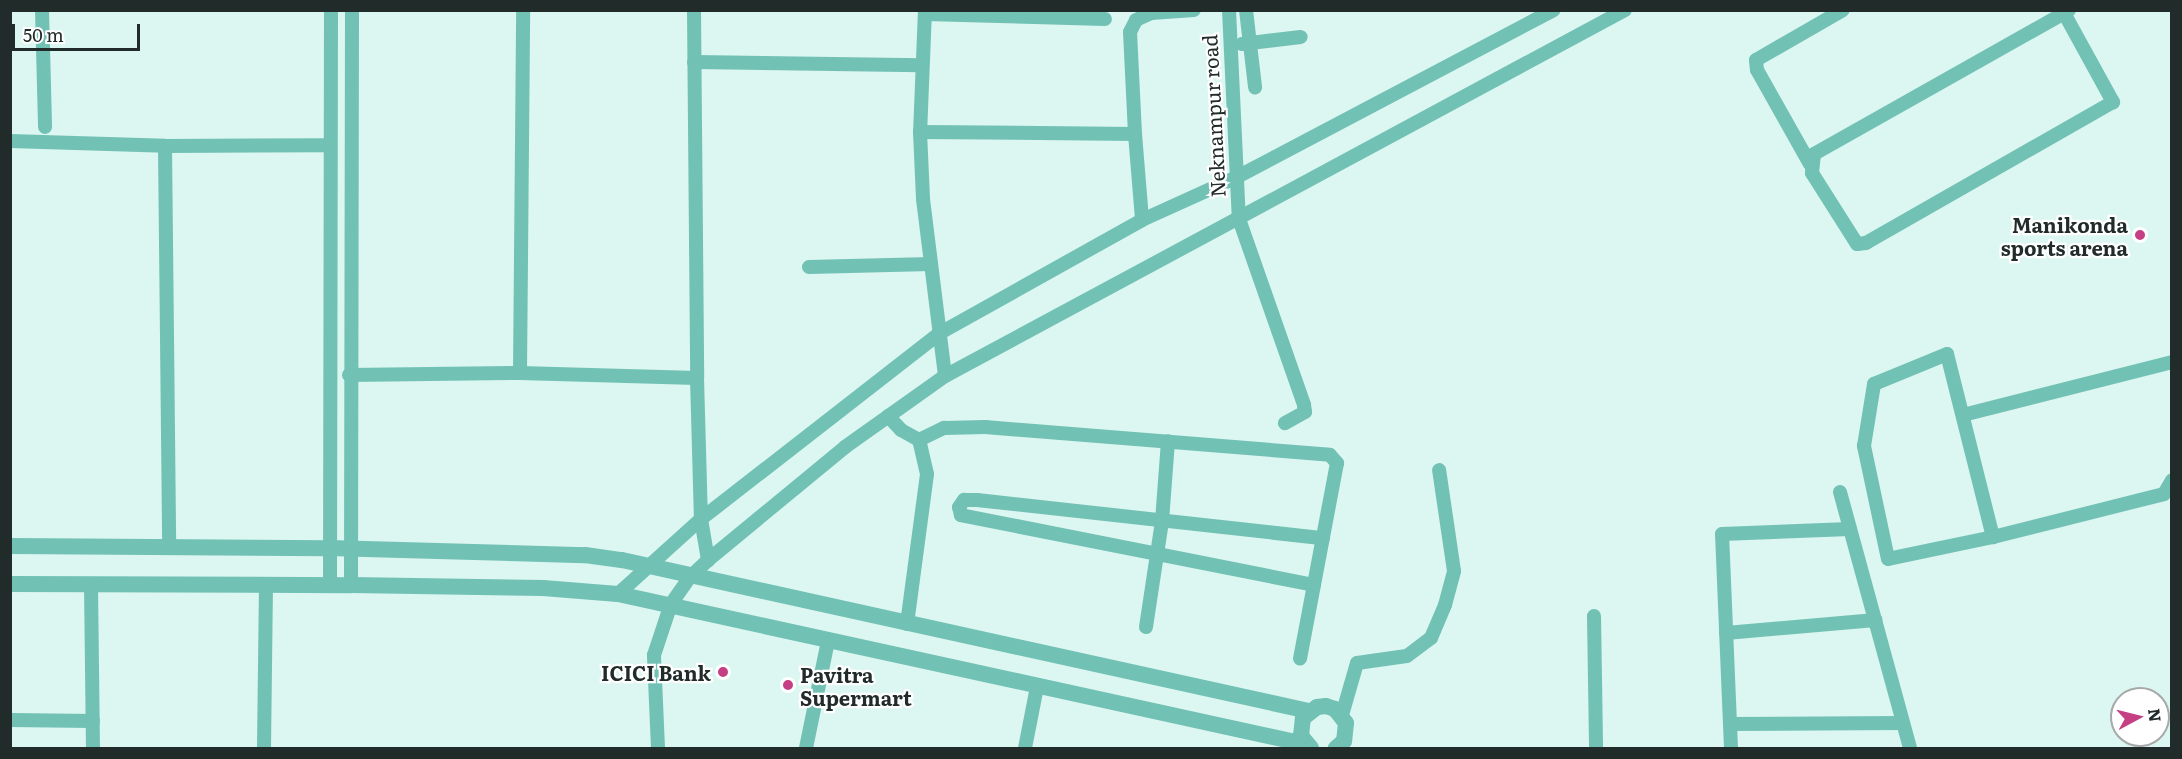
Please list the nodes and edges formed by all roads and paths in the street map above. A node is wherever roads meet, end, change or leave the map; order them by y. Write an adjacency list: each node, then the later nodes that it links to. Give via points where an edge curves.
1 (42, 10): 21 (street)
2 (331, 10): 25 (street)
3 (352, 10): 36 (street)
4 (523, 10): 35 (street)
5 (694, 10): 18 (street)
6 (1194, 10): 23 (street, via 1151,13 1136,20 1133,26)
7 (1229, 10): 17 (street, Neknampur road)
8 (1246, 10): 16 (street)
9 (1554, 10): 28 (street)
10 (1625, 10): 29 (street)
11 (1843, 10): 27 (street, via 1756,60 1757,70)
12 (2065, 11): 27 (street, via 1814,154); 27 (street, via 2113,102 1866,243 1857,244 1850,237)
13 (925, 12): 14 (street); 19 (street)
14 (1105, 19)
15 (1301, 38): 16 (street)
16 (1250, 43): 17 (street); 20 (street)
17 (1231, 45): 28 (street, Neknampur road)
18 (694, 62): 19 (street); 38 (street)
19 (922, 65): 22 (street)
20 (1255, 87)
21 (45, 127)
22 (920, 132): 23 (street); 31 (street)
23 (1136, 134): 30 (street)
24 (10, 141): 26 (street)
25 (330, 145): 26 (street); 54 (street)
26 (165, 146): 53 (street)
27 (1810, 164)
28 (1237, 177): 29 (street, Neknampur road); 30 (street)
29 (1239, 219): 37 (street); 41 (street, Neknampur road, via 1304,405 1305,412)
30 (1142, 220): 33 (street)
31 (931, 264): 32 (street); 33 (street)
32 (809, 267)
33 (940, 333): 37 (street); 47 (street)
34 (2172, 362): 40 (street)
35 (520, 373): 36 (street); 38 (street)
36 (348, 375): 55 (street)
37 (945, 376): 39 (street)
38 (697, 378): 47 (street)
39 (888, 416): 42 (street, via 901,430); 57 (street)
40 (1964, 416): 50 (street); 50 (street, via 1947,354 1874,384 1864,446 1888,560)
41 (1285, 423)
42 (919, 440): 43 (street, via 944,428 985,427); 70 (street, via 927,474)
43 (1168, 441): 48 (street); 51 (street, via 1330,455 1337,463)
44 (1439, 470): 77 (street, via 1454,571 1445,605 1431,638 1407,656 1357,663)
45 (2172, 480): 50 (street, via 2163,494)
46 (1840, 492): 49 (street)
47 (701, 519): 57 (street); 58 (street)
48 (1162, 521): 51 (street); 56 (street); 56 (street, via 977,500 964,500 959,507 961,515)
49 (1850, 529): 69 (street); 72 (street, via 1722,534)
50 (1993, 537)
51 (1323, 538): 64 (street)
52 (10, 546): 53 (street)
53 (170, 548): 54 (street)
54 (329, 548): 55 (street); 62 (street)
55 (351, 549): 58 (street, via 545,552); 63 (street)
56 (1157, 554): 64 (street); 71 (street)
57 (708, 560): 59 (street)
58 (649, 566): 59 (street); 66 (street)
59 (690, 577): 67 (street); 70 (street)
60 (10, 584): 61 (street)
61 (91, 585): 65 (street); 79 (street)
62 (330, 585): 63 (street); 65 (street)
63 (351, 585): 66 (street, via 543,588)
64 (1314, 585): 74 (street)
65 (266, 586): 84 (street)
66 (618, 594): 67 (street)
67 (672, 604): 73 (street); 85 (street, via 654,655)
68 (1594, 616): 89 (street)
69 (1875, 620): 72 (street); 80 (street)
70 (907, 624): 76 (street)
71 (1146, 627)
72 (1726, 633): 81 (street)
73 (828, 640): 75 (street); 86 (street)
74 (1300, 659)
75 (1037, 687): 82 (street); 87 (street)
76 (1309, 711): 77 (street, via 1326,706); 82 (street, via 1300,727)
77 (1342, 715): 88 (street, via 1347,732)
78 (10, 720): 79 (street)
79 (93, 721): 83 (street)
80 (1903, 723): 81 (street); 91 (street)
81 (1730, 724): 90 (street)
82 (1308, 746)
83 (93, 748)
84 (264, 748)
85 (658, 748)
86 (806, 748)
87 (1025, 748)
88 (1338, 748)
89 (1596, 748)
90 (1731, 748)
91 (1910, 748)

